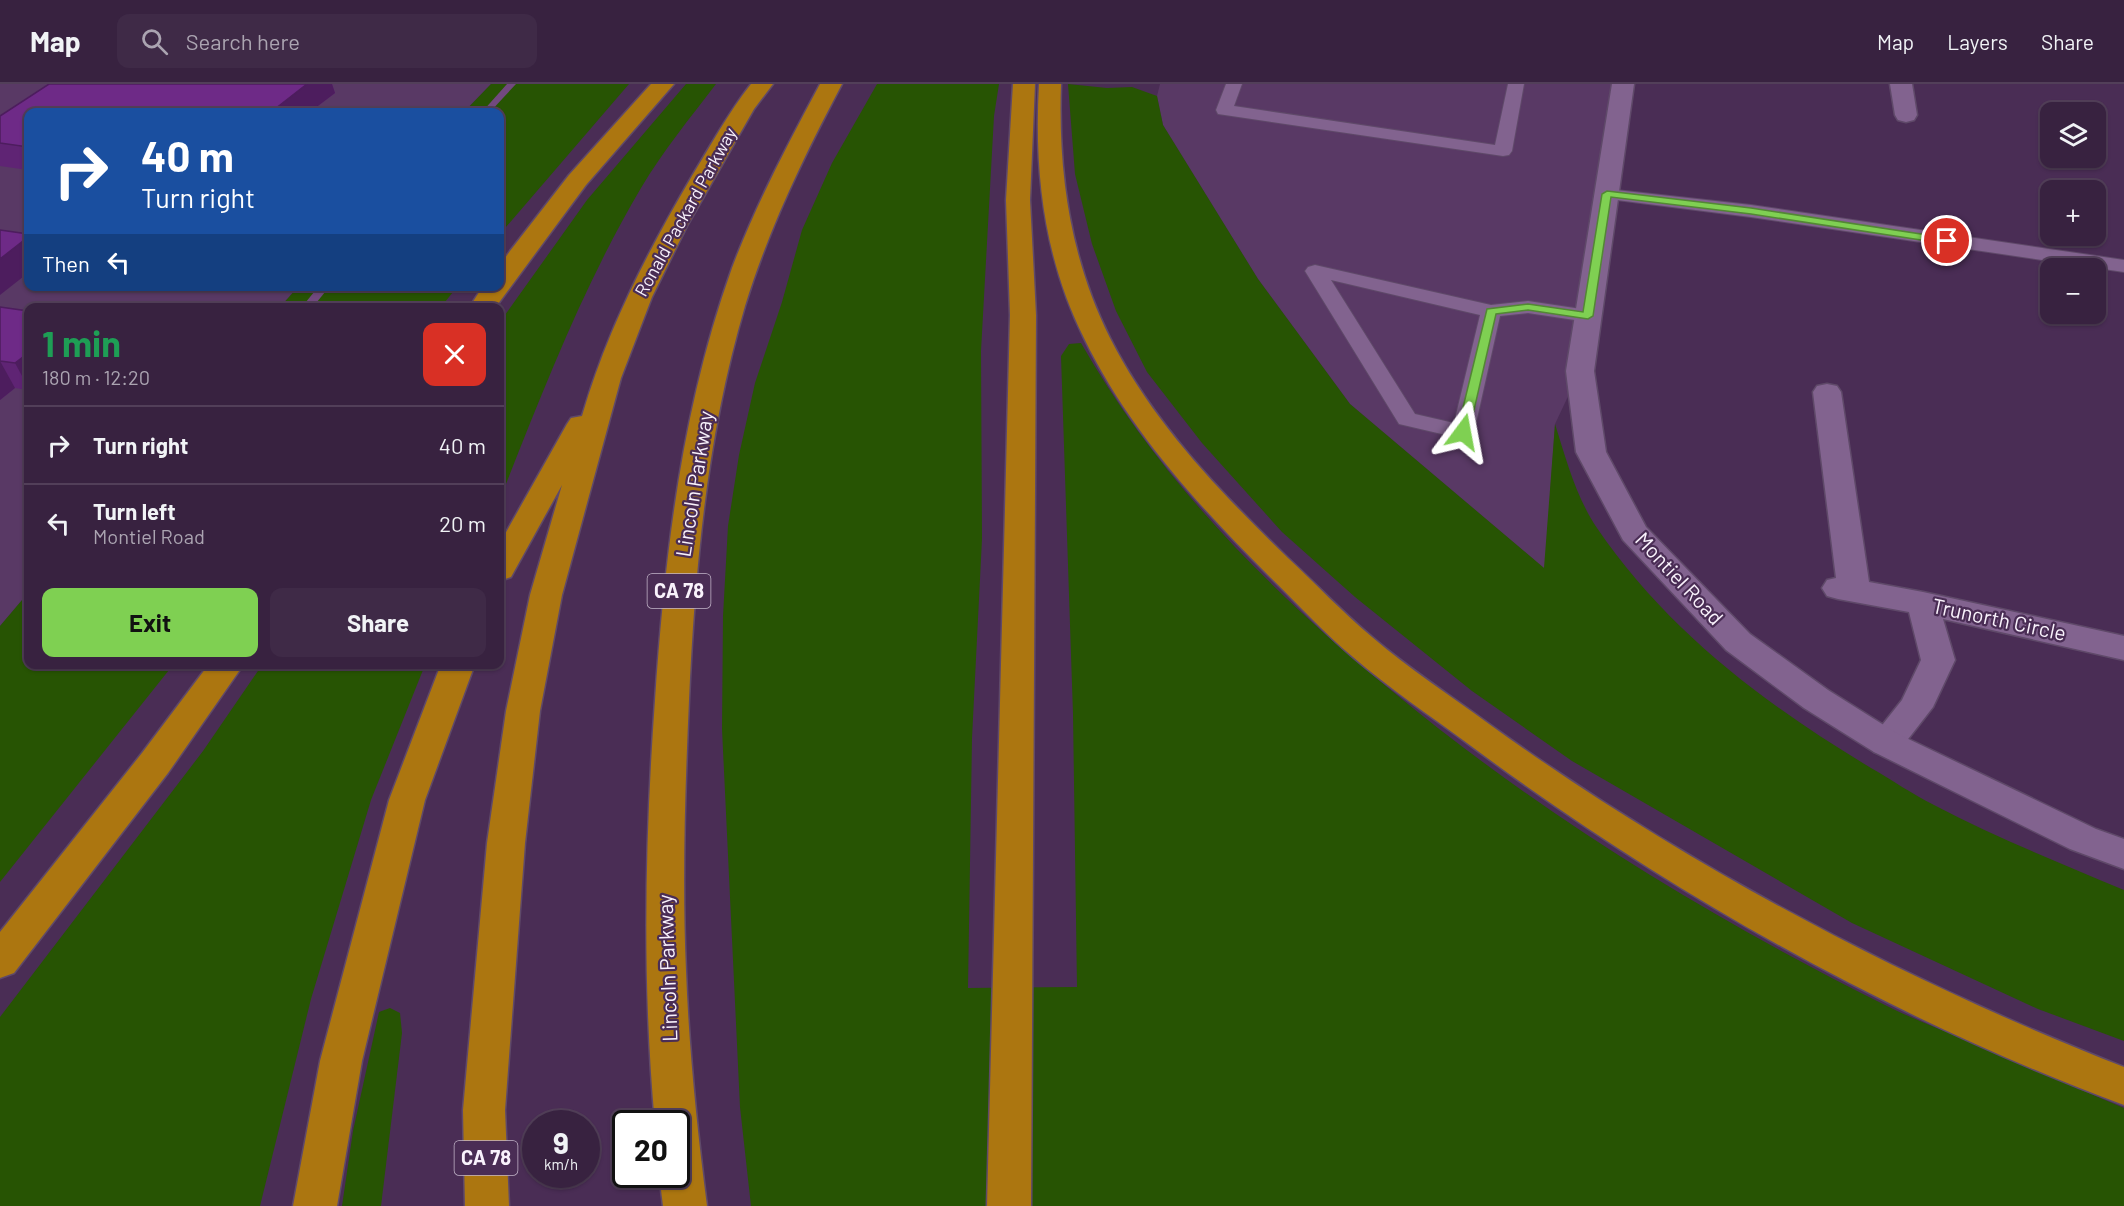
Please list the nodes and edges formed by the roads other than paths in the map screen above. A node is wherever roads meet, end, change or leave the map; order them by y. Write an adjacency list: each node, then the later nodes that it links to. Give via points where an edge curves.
1 (663, 84): 13 (highway, via 559,203)
2 (762, 84): 16 (highway, Ronald Packard Parkway / CA 78, via 744,107 675,226 639,297)
3 (831, 84): 27 (highway, Lincoln Parkway / CA 78, via 788,163 745,268 715,371 695,471 679,589 666,811 665,947)
4 (1024, 84): 32 (highway, via 1018,200 1023,315)
5 (1050, 84): 26 (highway, via 1047,132 1053,203 1062,246 1080,301 1108,357 1146,419 1194,482 1361,646 1597,818 1740,903 2002,1036)
6 (1234, 84): 7 (lane, via 1224,110 1503,152)
7 (1516, 84)
8 (1623, 84): 11 (street, Montiel Road)
9 (1900, 84): 10 (street)
10 (1906, 115)
11 (1607, 194): 12 (lane, via 1751,211); 15 (street, Montiel Road)
12 (2124, 266)
13 (504, 277)
14 (1491, 311): 14 (lane, via 1463,432 1418,422 1407,419 1315,271); 15 (lane, via 1528,307)
15 (1588, 316): 23 (street, Montiel Road, via 1580,371 1591,452 1634,533 1737,642)
16 (607, 378): 18 (highway); 30 (highway, CA 78, via 546,595 523,711 506,843 484,1110)
17 (1827, 393): 19 (street, via 1846,589)
18 (504, 563)
19 (1923, 603): 20 (street, Trunorth Circle); 23 (street, Trunorth Circle, via 1938,660 1916,707)
20 (2124, 648)
21 (224, 669): 25 (highway)
22 (456, 669): 29 (highway, via 407,800 341,1061)
23 (1886, 743): 24 (street, Montiel Road, via 2084,840)
24 (2124, 854)
25 (0, 961)
26 (2124, 1086)
27 (675, 1110)
28 (683, 1188): 31 (highway)
29 (315, 1206)
30 (487, 1206)
31 (685, 1206)
32 (1009, 1206)

